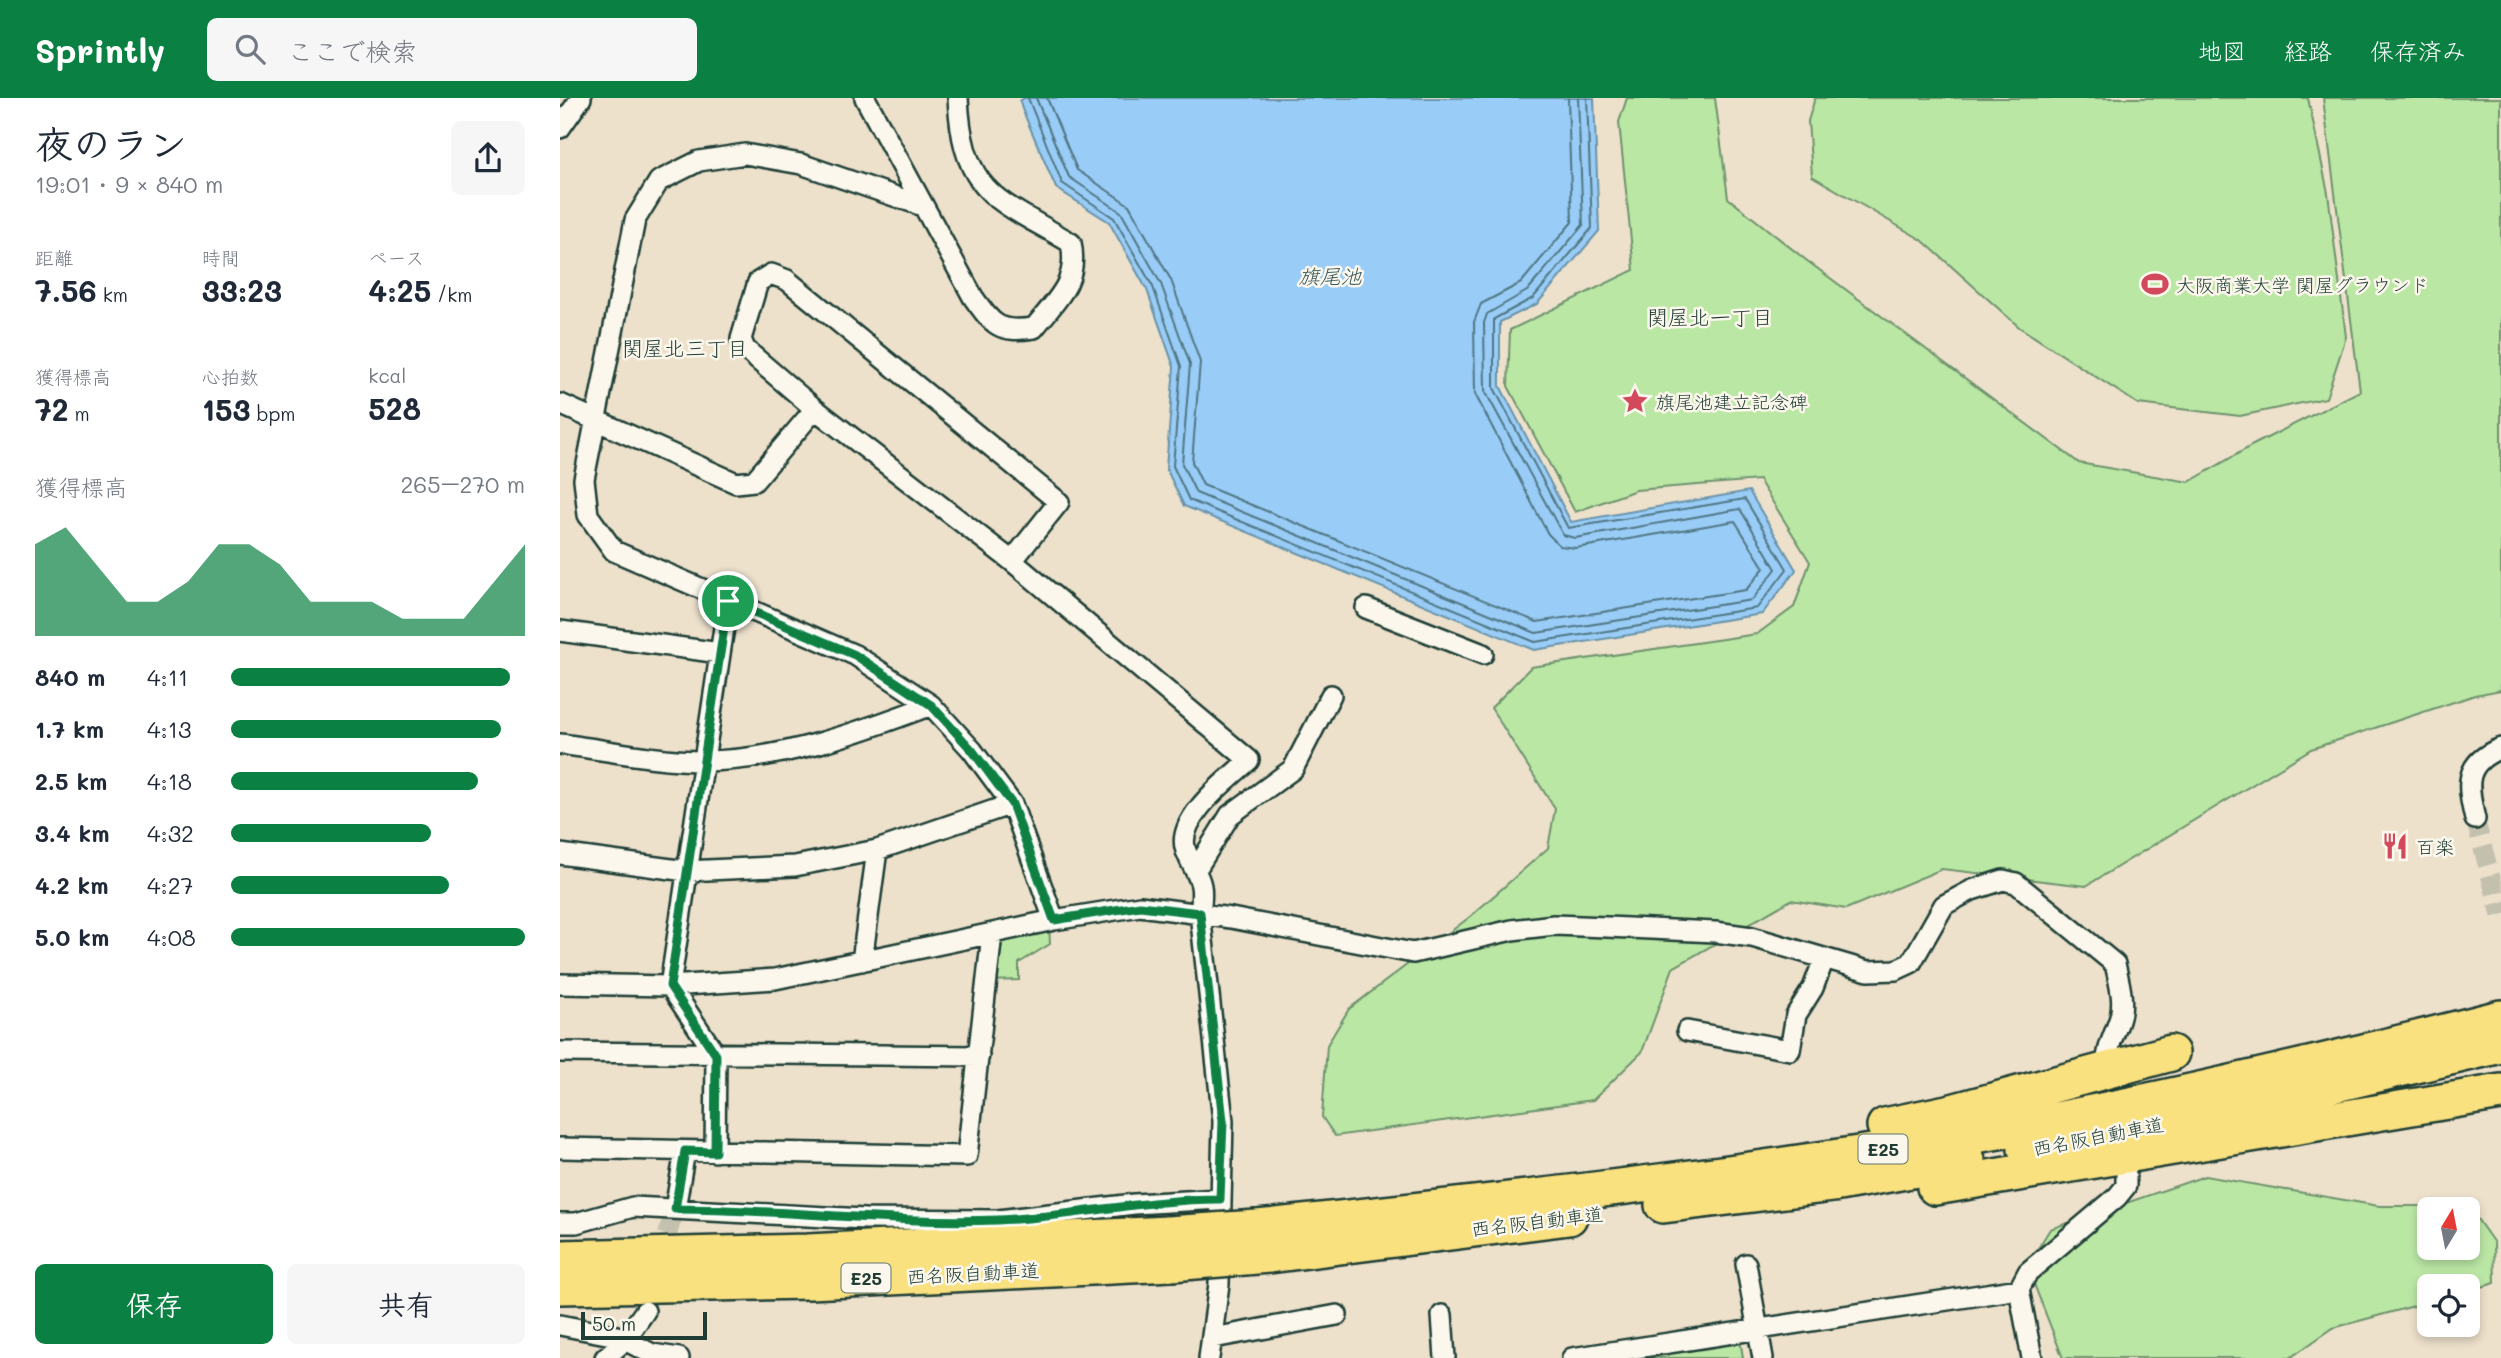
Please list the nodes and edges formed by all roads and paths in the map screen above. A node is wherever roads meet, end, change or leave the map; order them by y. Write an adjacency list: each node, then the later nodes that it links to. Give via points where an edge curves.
1 (581, 98): 4 (street)
2 (865, 98): 5 (street)
3 (958, 98): 5 (street, via 959,126 976,179 1004,206 1071,243 1075,263 1070,279 1034,328 1010,331 991,323)
4 (560, 128)
5 (923, 206): 8 (street, via 801,164 745,154 699,161 659,181 635,220)
6 (560, 404): 8 (street)
7 (815, 409): 8 (street, via 754,481 736,483); 9 (street); 9 (street, via 746,349 741,339 758,282 771,274 787,279 1059,502)
8 (597, 418): 10 (street, via 584,479 588,515 614,551)
9 (1012, 561): 24 (street, via 1249,760 1207,800 1186,829 1185,849)
10 (728, 601): 13 (street); 16 (street, via 855,655)
11 (1366, 608): 14 (street)
12 (560, 631): 13 (street)
13 (720, 653): 19 (street)
14 (1483, 654)
15 (1331, 695): 24 (street, via 1293,769 1230,815)
16 (931, 705): 19 (street, via 780,752); 20 (street)
17 (560, 744): 19 (street)
18 (2501, 748): 21 (street, via 2487,753 2470,775)
19 (702, 761): 25 (street)
20 (1012, 804): 22 (street); 27 (street)
21 (2475, 819)
22 (877, 849): 25 (street, via 795,866); 30 (street)
23 (560, 854): 25 (street)
24 (1196, 868): 26 (street, via 1204,887)
25 (686, 871): 32 (street)
26 (1200, 913): 27 (street, via 1140,906); 29 (street, via 1413,953 1554,925 1715,932 1752,937); 48 (street, via 1223,1121)
27 (1054, 920): 28 (street)
28 (992, 934): 30 (street); 39 (street)
29 (1824, 960): 34 (street, via 1796,1015 1790,1050); 40 (street, via 1868,971 1896,970 1911,963 1944,905 2003,880 2016,883 2115,964 2123,1006 2109,1040)
30 (862, 961): 32 (street, via 775,979)
31 (560, 984): 32 (street)
32 (670, 986): 38 (street)
33 (2501, 1018): 46 (highway, 西名阪自動車道 / E25, via 2289,1070 2038,1123)
34 (1686, 1031)
35 (2501, 1045): 47 (highway, 西名阪自動車道 / E25, via 2174,1122)
36 (560, 1052): 38 (street)
37 (2171, 1053): 46 (highway, via 1952,1112 1662,1171)
38 (716, 1055): 39 (street); 44 (street)
39 (978, 1056): 44 (street, via 967,1156)
40 (2107, 1059)
41 (2501, 1092): 47 (highway, via 1858,1199)
42 (560, 1148): 43 (street)
43 (685, 1151): 44 (street); 49 (street)
44 (715, 1152)
45 (2126, 1174): 56 (street, via 2126,1186 2118,1197 2028,1272)
46 (1650, 1184): 51 (highway, 西名阪自動車道 / E25)
47 (1833, 1184): 51 (highway, 西名阪自動車道 / E25)
48 (1211, 1199): 49 (street, via 998,1220 865,1219); 62 (street, via 1219,1284)
49 (675, 1209): 50 (street, via 633,1207)
50 (560, 1223)
51 (1263, 1242): 52 (highway, 西名阪自動車道 / E25, bridge)
52 (1169, 1249): 53 (highway, 西名阪自動車道 / E25); 55 (highway, 西名阪自動車道 / E25, via 810,1281)
53 (560, 1258)
54 (1746, 1264): 61 (street)
55 (560, 1286)
56 (2019, 1289): 61 (street); 70 (street)
57 (645, 1311): 63 (street)
58 (1337, 1315): 62 (street)
59 (1442, 1315): 67 (street)
60 (560, 1325): 63 (street)
61 (1759, 1331): 68 (street); 69 (street)
62 (1213, 1338): 66 (street)
63 (625, 1340): 64 (street); 65 (street, via 652,1354)
64 (605, 1358)
65 (679, 1358)
66 (1209, 1358)
67 (1446, 1358)
68 (1572, 1358)
69 (1763, 1358)
70 (2032, 1358)

